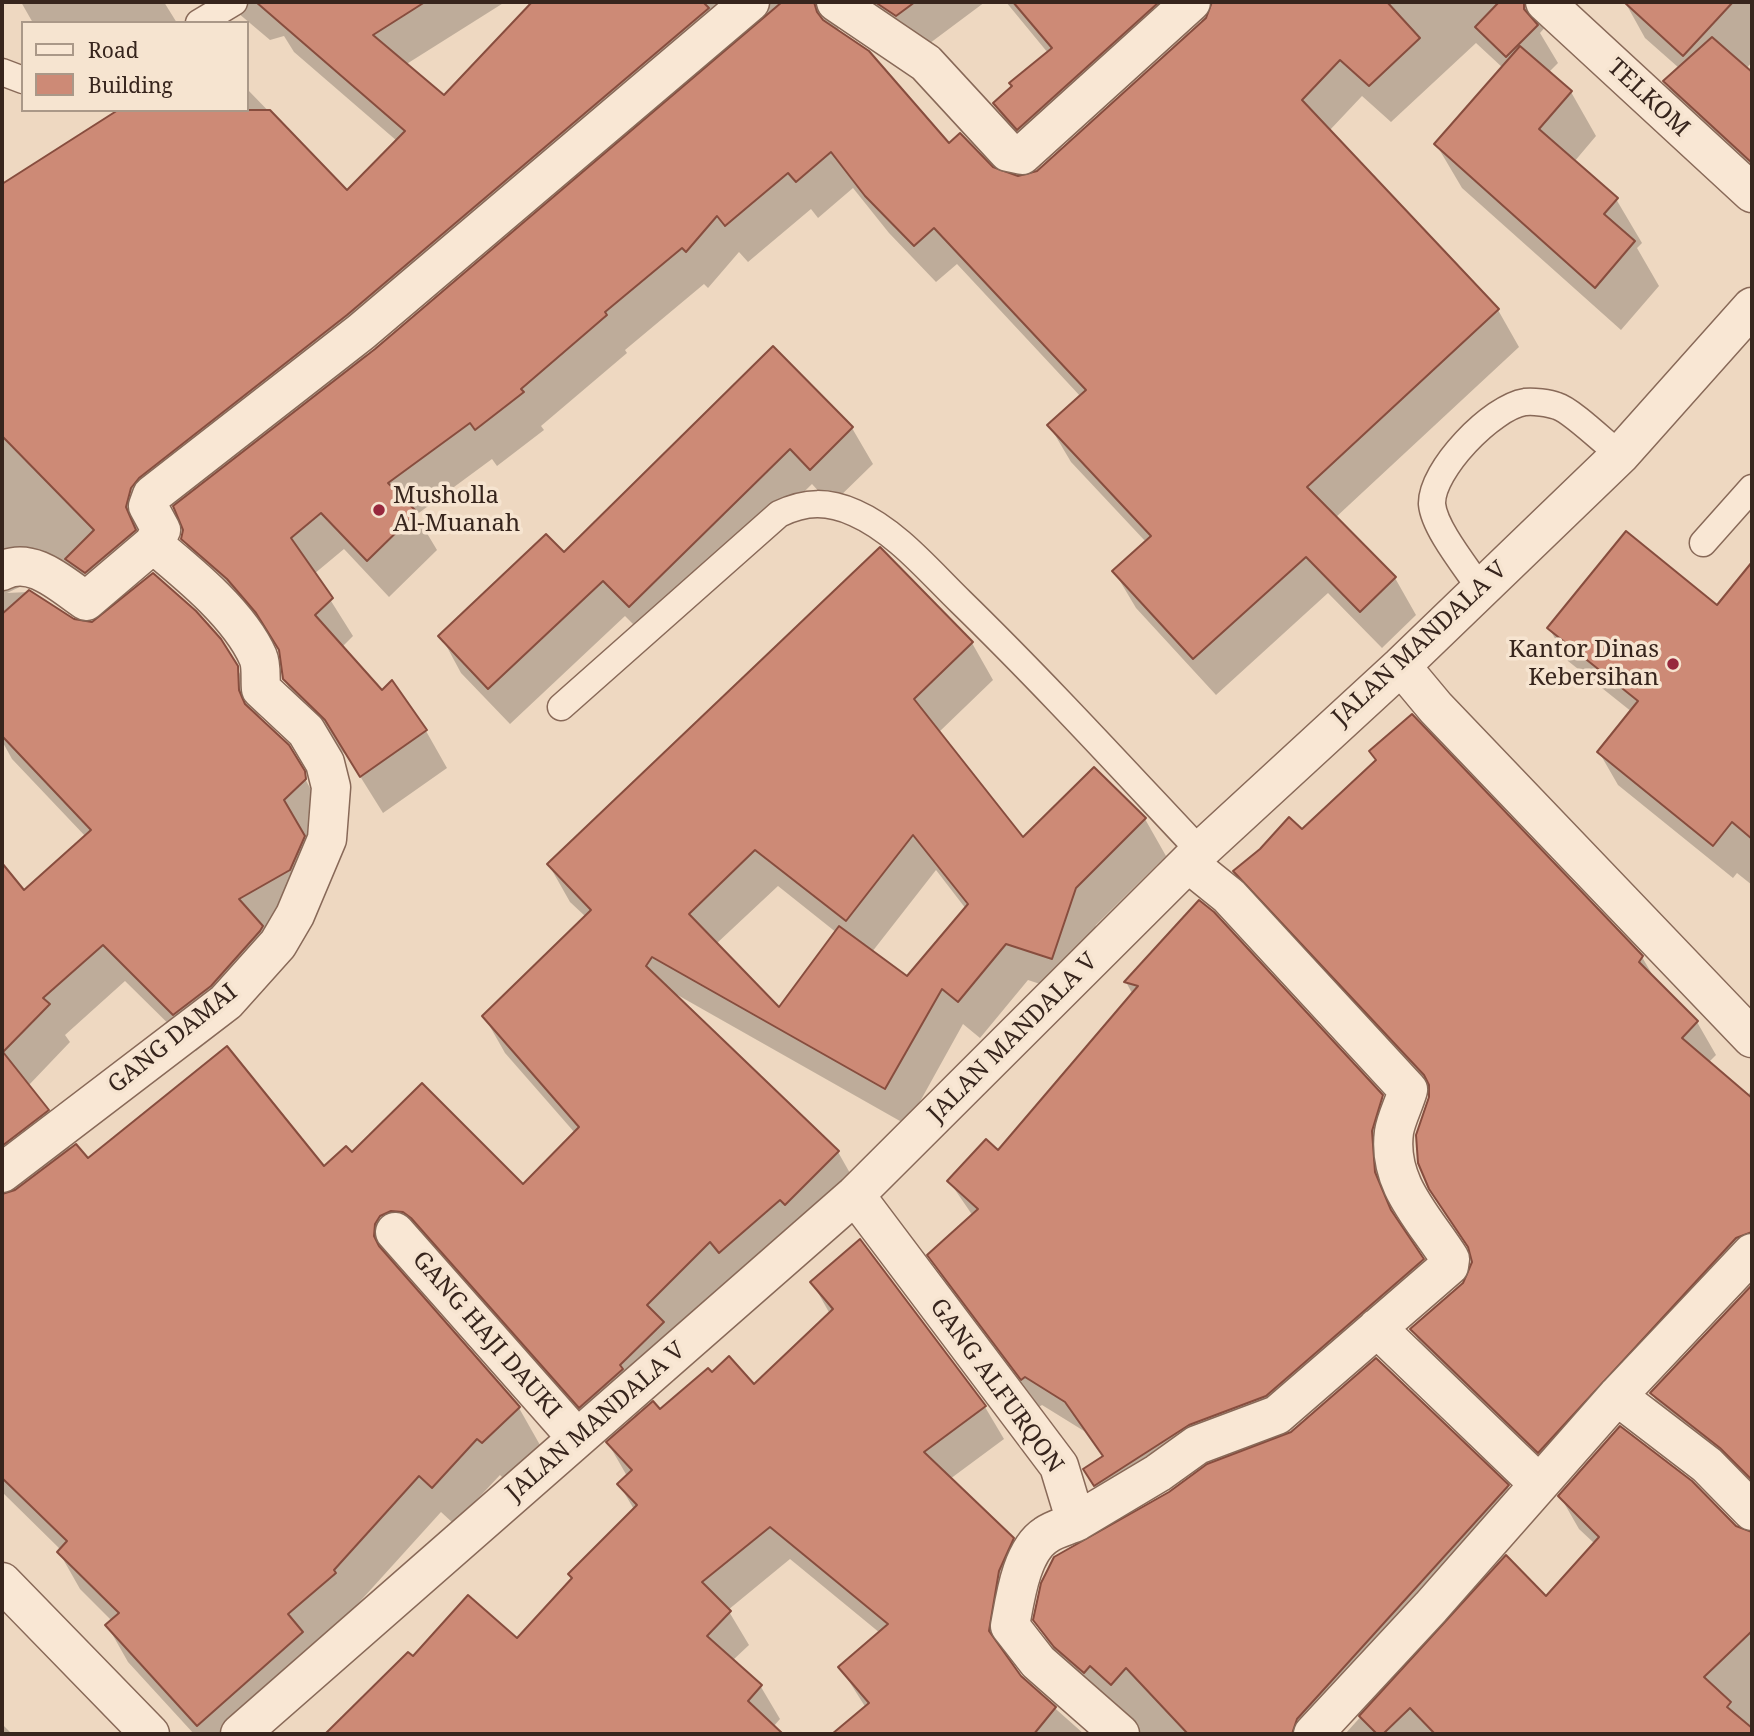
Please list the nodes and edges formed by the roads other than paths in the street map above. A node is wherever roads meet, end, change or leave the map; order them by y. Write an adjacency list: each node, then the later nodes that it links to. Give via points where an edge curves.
1 (234, 2): 6 (lane)
2 (750, 2): 14 (street, via 360,332 152,495 148,506 161,530)
3 (836, 2): 4 (street, via 926,62 1008,152 1022,155)
4 (1191, 2)
5 (1545, 2): 9 (street, TELKOM)
6 (202, 21)
7 (2, 72): 8 (lane)
8 (21, 79)
9 (1752, 193)
10 (1752, 307): 11 (street, JALAN MANDALA V)
11 (1620, 455): 16 (street, JALAN MANDALA V); 16 (lane, via 1559,406 1526,401 1505,409 1478,431 1442,472 1432,504 1434,516)
12 (1752, 488): 13 (lane)
13 (1703, 543)
14 (153, 544): 15 (street, via 86,601 40,569 11,566); 21 (street, GANG DAMAI, via 239,625 259,659 261,689 306,731 325,763 331,788 327,839 278,944 226,1002)
15 (2, 571)
16 (1480, 588): 17 (street, JALAN MANDALA V)
17 (1401, 666): 19 (street, JALAN MANDALA V); 20 (street)
18 (562, 707): 19 (lane, via 779,513 800,504 826,503 857,514 901,543 1001,641)
19 (1194, 857): 22 (street, JALAN MANDALA V); 25 (street, via 1408,1090 1394,1132 1396,1169 1409,1201 1450,1259 1449,1266)
20 (1752, 1038)
21 (2, 1172)
22 (855, 1195): 27 (street, JALAN MANDALA V); 30 (street, GANG ALFURQON, via 1059,1466)
23 (395, 1232): 27 (street, GANG HAJI DAUKI)
24 (1752, 1253): 26 (street)
25 (1377, 1328): 28 (street); 30 (street, via 1277,1415 1197,1445)
26 (1617, 1396): 28 (street); 29 (street, via 1707,1465)
27 (577, 1438): 34 (street, JALAN MANDALA V)
28 (1539, 1484): 32 (street)
29 (1752, 1511)
30 (1076, 1522): 35 (street, via 1044,1536 1037,1545 1018,1579 1010,1626 1038,1662)
31 (4, 1587): 33 (street)
32 (1330, 1729)
33 (150, 1734)
34 (240, 1734)
35 (1120, 1734)

